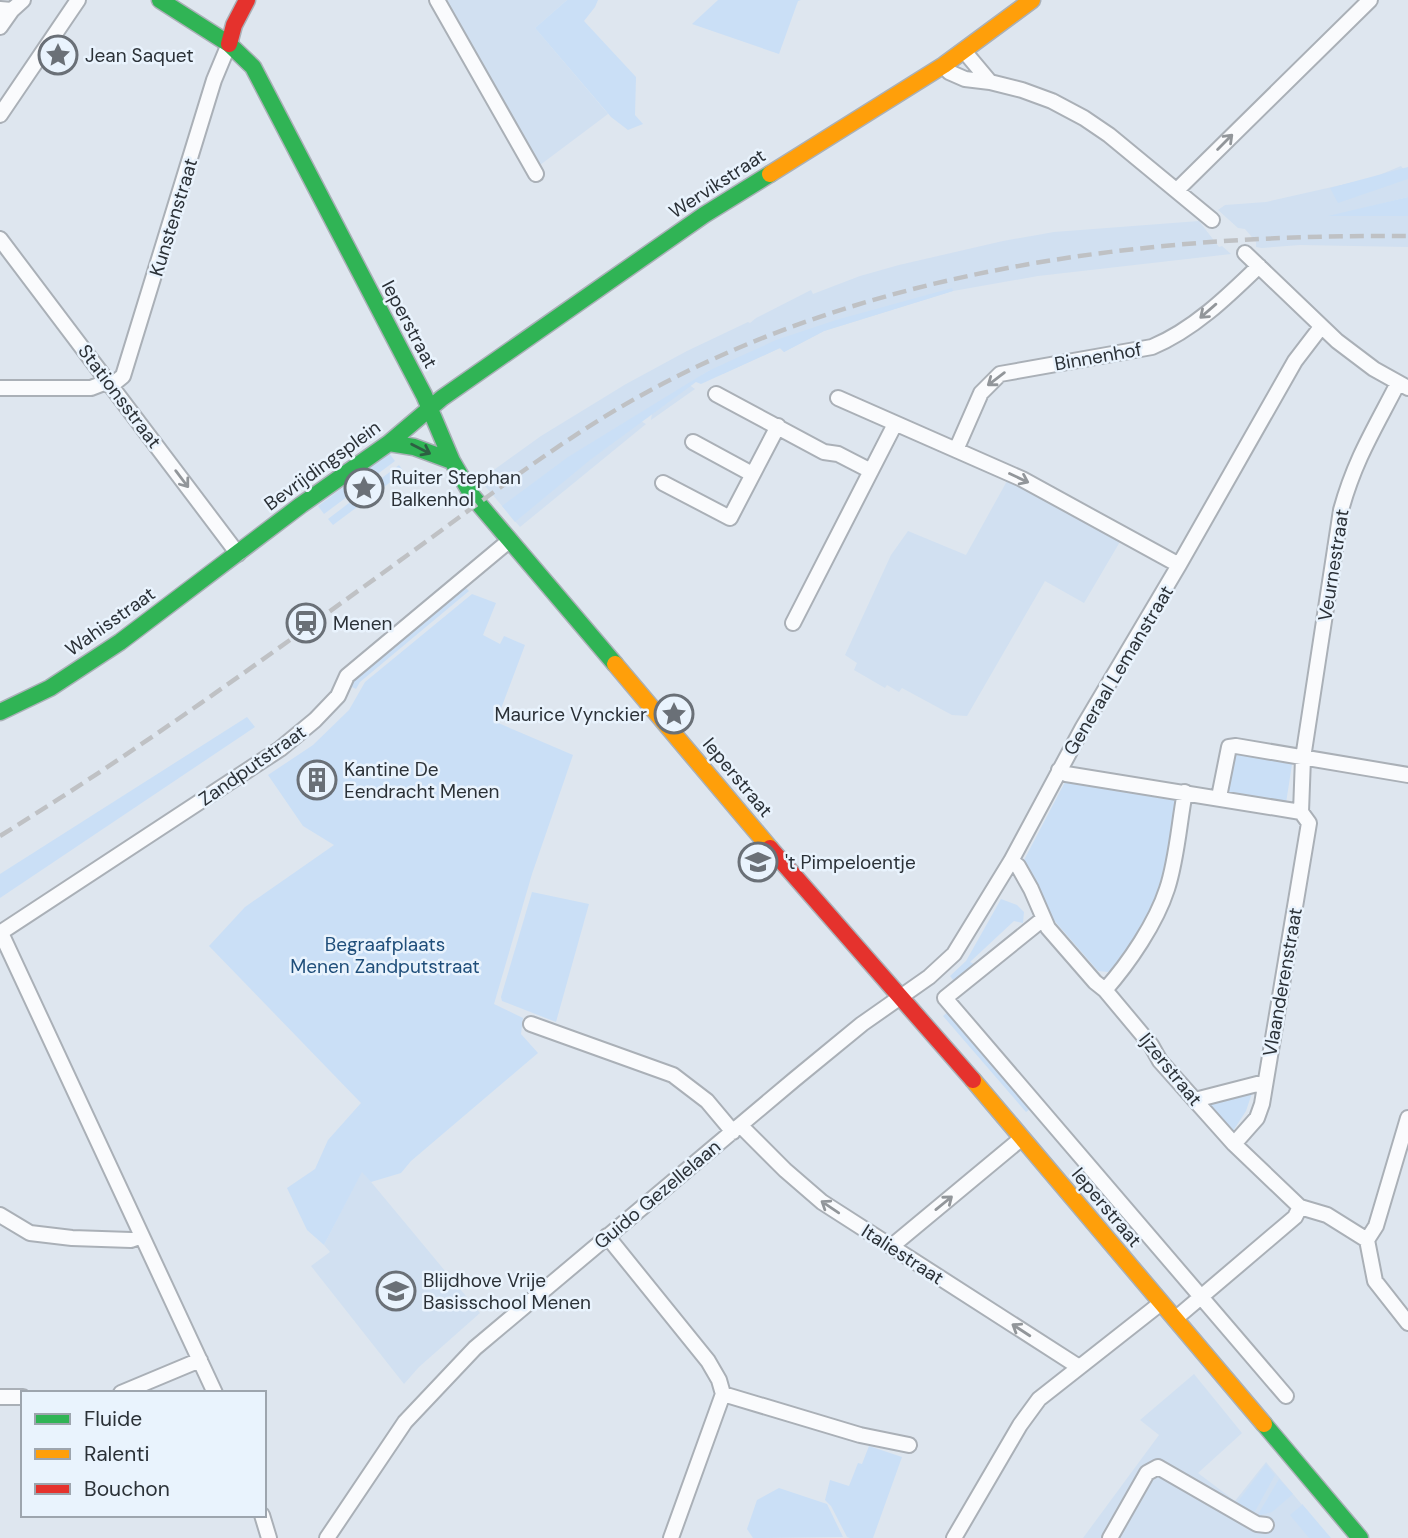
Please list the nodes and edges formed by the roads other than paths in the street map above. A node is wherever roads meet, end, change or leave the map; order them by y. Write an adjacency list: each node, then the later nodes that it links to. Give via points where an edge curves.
1 (78, 0): 13 (street)
2 (160, 0): 9 (street, Ieperstraat)
3 (247, 0): 9 (street)
4 (437, 0): 14 (street)
5 (1032, 0): 10 (street, Wervikstraat)
6 (1370, 0): 15 (street, one-way to 6)
7 (12, 6): 8 (street)
8 (0, 27)
9 (229, 44): 21 (street, Kunstenstraat, via 123,376); 26 (street, Ieperstraat, via 253,67)
10 (964, 51): 11 (street, Wervikstraat); 12 (street)
11 (944, 65): 12 (street, via 965,79); 26 (street, Wervikstraat, via 704,215)
12 (990, 82): 15 (street, via 1052,101 1084,118)
13 (0, 116)
14 (536, 174)
15 (1177, 190): 16 (street)
16 (1212, 220)
17 (0, 239): 21 (street, Stationsstraat)
18 (1245, 253): 19 (street)
19 (1259, 266): 20 (street); 31 (street, Binnenhof, one-way to 31, via 1170,339 1000,374 981,393)
20 (1321, 327): 22 (street, via 1354,355); 38 (street, Generaal Lemanstraat, via 1294,361)
21 (111, 383): 23 (street, via 91,388); 37 (street, Stationsstraat, one-way to 37)
22 (1403, 385): 41 (street, Veurnestraat, via 1362,449 1349,479)
23 (0, 388)
24 (716, 394): 28 (street)
25 (838, 398): 27 (street)
26 (429, 408): 30 (street, Bevrijdingsplein); 32 (street, Ieperstraat)
27 (895, 424): 31 (street); 33 (street)
28 (778, 426): 33 (street); 34 (street)
29 (693, 442): 34 (street)
30 (388, 443): 32 (street, one-way to 32, via 414,444); 37 (street, Bevrijdingsplein)
31 (956, 450): 38 (street, one-way to 38, via 1022,479)
32 (452, 461): 36 (street, Ieperstraat, via 471,494)
33 (871, 471): 39 (street)
34 (752, 474): 35 (street, via 730,518)
35 (663, 483)
36 (510, 540): 49 (street, Zandputstraat, via 347,676 338,696 280,749); 51 (street, Ieperstraat)
37 (238, 554): 40 (street, Wahisstraat, via 81,669)
38 (1180, 565): 42 (street, Generaal Lemanstraat)
39 (793, 623)
40 (0, 712)
41 (1303, 758): 43 (street); 45 (street, via 1229,747); 46 (street, Veurnestraat)
42 (1059, 770): 44 (street); 47 (street, Generaal Lemanstraat)
43 (1408, 775)
44 (1185, 792): 45 (street); 50 (street, via 1168,887 1156,915)
45 (1219, 797): 46 (street)
46 (1301, 812): 53 (street, Vlaanderenstraat, via 1308,823)
47 (1010, 861): 48 (street, Ijzerstraat, via 1018,866); 51 (street, Generaal Lemanstraat, via 954,954)
48 (1043, 919): 50 (street, Ijzerstraat); 65 (street, Ieperstraat, via 945,998)
49 (1, 933): 61 (street)
50 (1105, 990): 54 (street, Ijzerstraat)
51 (900, 998): 56 (street, Guido Gezellelaan, via 862,1024); 57 (street, Ieperstraat)
52 (531, 1024): 56 (street, Italiestraat, via 673,1075)
53 (1265, 1082): 54 (street); 58 (street, Vlaanderenstraat, via 1258,1118)
54 (1195, 1100): 58 (street, Ijzerstraat)
55 (1408, 1118): 63 (street, via 1376,1226)
56 (737, 1129): 62 (street, Guido Gezellelaan); 64 (street, Italiestraat, one-way to 56, via 822,1202)
57 (1022, 1139): 64 (street, one-way to 57); 66 (street, Ieperstraat)
58 (1234, 1144): 59 (street, Ijzerstraat)
59 (1300, 1207): 63 (street, Ijzerstraat, via 1328,1215); 65 (street, via 1295,1217)
60 (0, 1215): 61 (street, via 30,1233 131,1240)
61 (142, 1236): 69 (street)
62 (607, 1236): 73 (street, via 708,1361); 81 (street, Guido Gezellelaan, via 475,1348 431,1392 405,1422)
63 (1367, 1240): 68 (street, via 1375,1281)
64 (893, 1248): 70 (street, Italiestraat, one-way to 64)
65 (1201, 1299): 67 (street); 75 (street, Ieperstraat)
66 (1161, 1303): 67 (street, Ieperstraat); 70 (street)
67 (1175, 1319): 85 (street, Ieperstraat)
68 (1408, 1323)
69 (200, 1360): 71 (street); 72 (street)
70 (1079, 1367): 83 (street, via 1039,1399)
71 (126, 1391)
72 (214, 1391)
73 (723, 1394): 77 (street); 82 (street)
74 (0, 1396): 76 (street)
75 (1286, 1396)
76 (21, 1397)
77 (909, 1445)
78 (263, 1517): 80 (street)
79 (1266, 1525): 84 (street, via 1157,1467 1147,1473)
80 (269, 1538)
81 (327, 1538)
82 (671, 1538)
83 (954, 1538)
84 (1110, 1538)
85 (1360, 1538)

